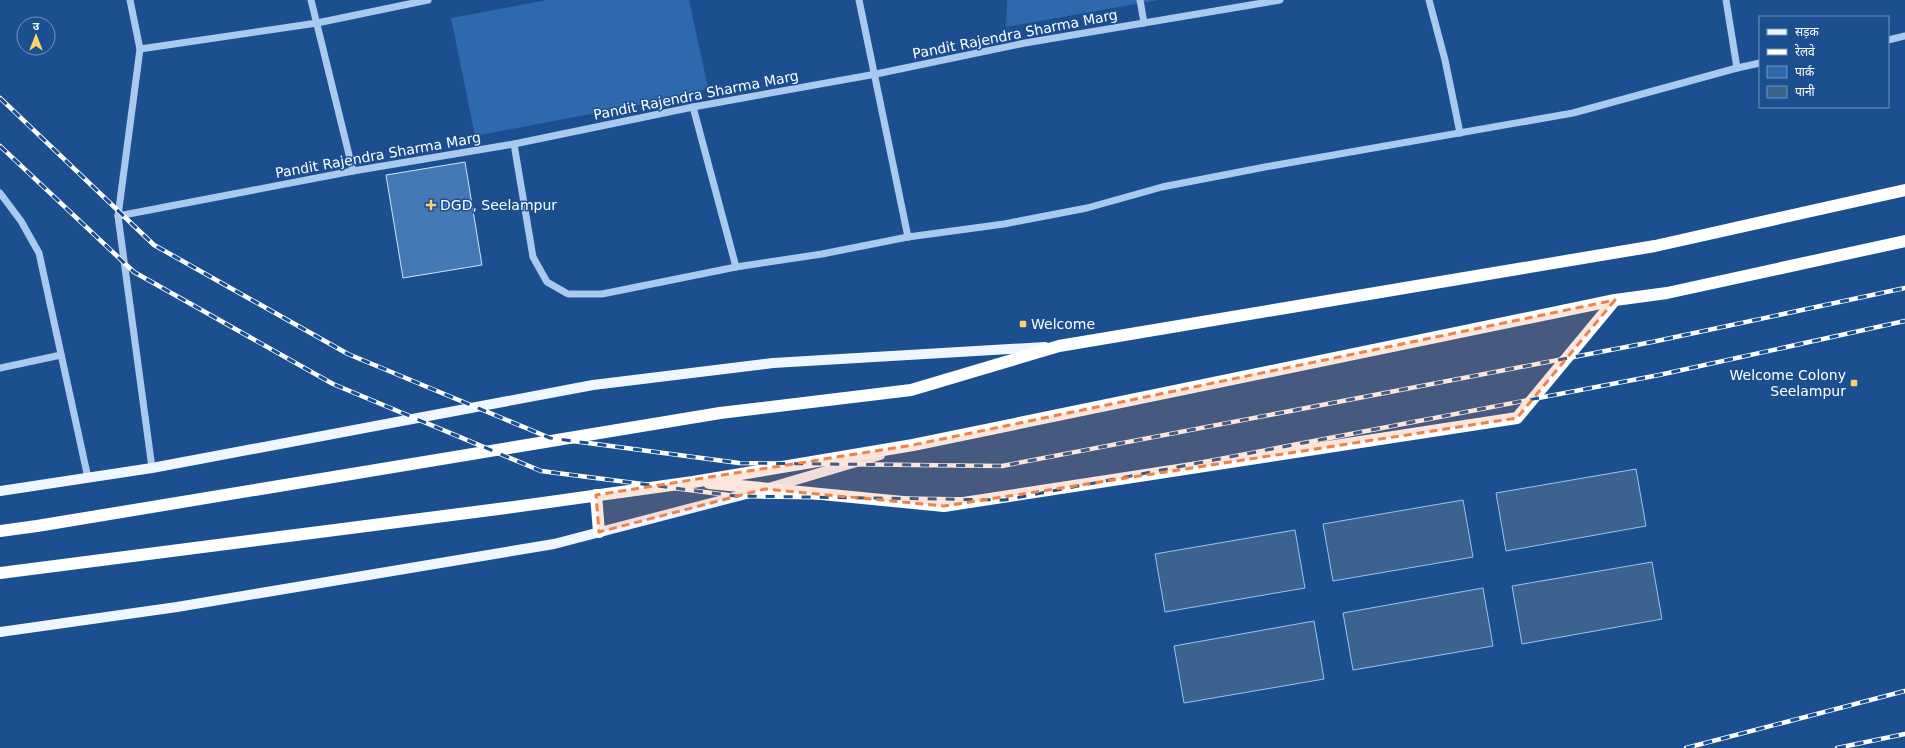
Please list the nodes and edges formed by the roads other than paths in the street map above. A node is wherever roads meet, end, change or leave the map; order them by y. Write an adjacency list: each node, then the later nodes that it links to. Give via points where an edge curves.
1 (130, 0): 13 (street)
2 (311, 0): 9 (street)
3 (428, 0): 9 (street)
4 (859, 0): 16 (street)
5 (1140, 0): 10 (street)
6 (1280, 0): 10 (street, Pandit Rajendra Sharma Marg)
7 (1429, 0): 18 (street)
8 (1726, 0): 15 (street)
9 (317, 23): 13 (street); 20 (street)
10 (1144, 23): 16 (street, Pandit Rajendra Sharma Marg, via 1025,43)
11 (1905, 36): 12 (street)
12 (1889, 40)
13 (140, 49): 23 (street)
14 (1759, 64): 15 (street)
15 (1737, 68): 18 (street, via 1573,113)
16 (876, 74): 17 (street, Pandit Rajendra Sharma Marg); 24 (street)
17 (693, 108): 19 (street, Pandit Rajendra Sharma Marg); 26 (street)
18 (1460, 133): 24 (street, via 1169,185 1087,208 1004,224)
19 (514, 144): 20 (street, Pandit Rajendra Sharma Marg); 26 (street, via 533,257 547,282 568,294 602,294)
20 (353, 171): 23 (street, Pandit Rajendra Sharma Marg)
21 (1905, 190): 28 (highway, via 1655,246)
22 (0, 193): 29 (street, via 21,221 39,253)
23 (118, 216): 32 (street)
24 (908, 237): 26 (street)
25 (1905, 241): 27 (highway, via 1667,293)
26 (736, 267)
27 (1614, 300): 31 (highway); 35 (highway, via 1517,418 944,506)
28 (1059, 346): 32 (main road, via 773,363 593,385); 38 (highway, via 911,390 720,413)
29 (61, 355): 30 (street); 33 (street)
30 (0, 368)
31 (913, 445): 34 (highway); 35 (main road)
32 (152, 468): 33 (main road)
33 (88, 478): 36 (main road)
34 (693, 482): 35 (highway); 37 (highway)
35 (765, 489): 39 (main road)
36 (0, 491)
37 (596, 495): 39 (highway); 40 (highway)
38 (0, 531)
39 (600, 532): 41 (main road, via 554,544 185,606)
40 (0, 573)
41 (0, 632)

